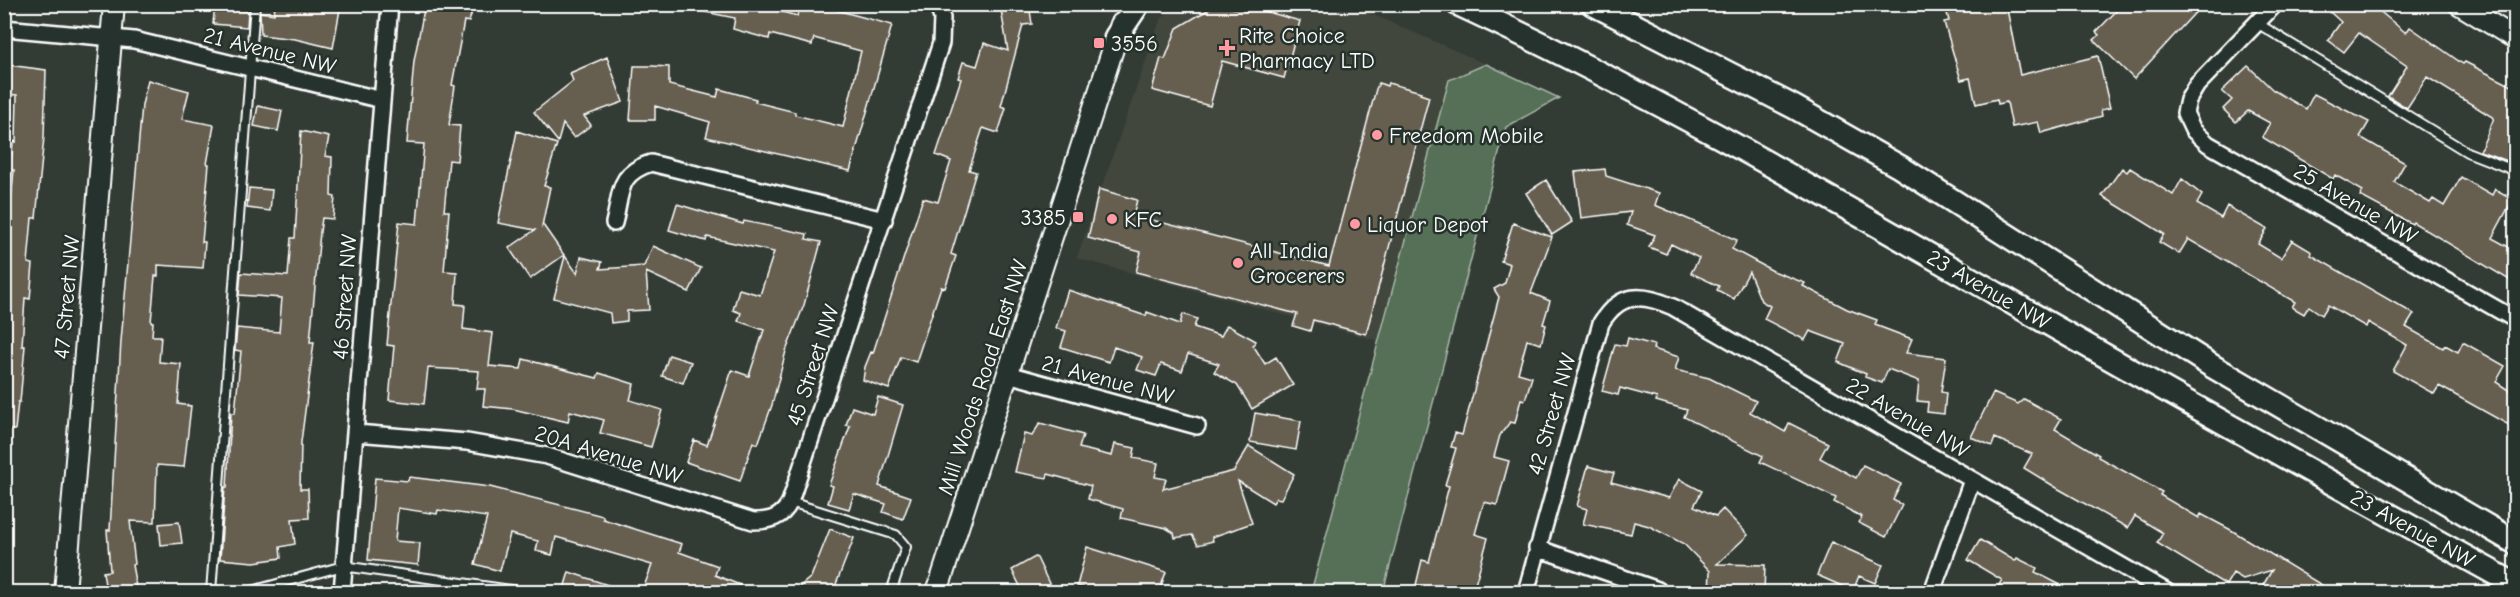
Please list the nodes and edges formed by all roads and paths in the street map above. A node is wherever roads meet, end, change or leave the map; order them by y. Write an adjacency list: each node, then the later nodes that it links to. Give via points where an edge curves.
1 (114, 4): 14 (street, 47 Street NW)
2 (255, 4): 17 (lane)
3 (390, 4): 18 (street, 46 Street NW)
4 (1120, 4): 15 (main road)
5 (1127, 4): 15 (street, Mill Woods Road East NW)
6 (1138, 4): 15 (main road)
7 (1458, 4): 33 (main road, 23 Avenue NW, via 1651,99 1824,193)
8 (1593, 4): 30 (main road, 23 Avenue NW, via 1794,107 1900,167 2212,366)
9 (2275, 4): 12 (street)
10 (2459, 4): 16 (street)
11 (938, 6): 20 (street, 45 Street NW, via 942,18 941,43)
12 (2257, 23): 19 (lane, via 2467,152); 23 (street, 25 Avenue NW, via 2197,85 2188,100 2186,113 2193,130 2208,144)
13 (4, 28): 14 (street, 21 Avenue NW)
14 (112, 37): 17 (street, 21 Avenue NW); 35 (street, 47 Street NW)
15 (1116, 38): 24 (street, Mill Woods Road East NW)
16 (2516, 39)
17 (249, 68): 18 (street, 21 Avenue NW); 36 (lane)
18 (382, 100): 26 (street, 46 Street NW)
19 (2516, 171)
20 (884, 220): 21 (street, via 651,163 630,171 625,178); 28 (street, 45 Street NW)
21 (614, 223)
22 (1622, 300): 27 (street, 22 Avenue NW, via 1645,298 1673,308); 31 (street, 42 Street NW, via 1608,311 1599,329)
23 (2516, 320)
24 (1008, 375): 25 (street, 21 Avenue NW); 41 (street, Mill Woods Road East NW)
25 (1197, 426)
26 (356, 433): 29 (street, 20A Avenue NW, via 467,442 547,456 736,518); 32 (street, 46 Street NW)
27 (1972, 480): 43 (street); 44 (street, 22 Avenue NW)
28 (790, 502): 29 (street, 45 Street NW); 40 (lane, via 896,535 906,547)
29 (775, 518)
30 (2516, 543)
31 (1537, 548): 34 (street); 42 (street, 42 Street NW)
32 (343, 566): 37 (lane); 38 (street, 46 Street NW); 39 (lane)
33 (2516, 585)
34 (1658, 590)
35 (65, 592)
36 (211, 592)
37 (248, 592)
38 (342, 592)
39 (526, 592)
40 (891, 592)
41 (937, 592)
42 (1526, 592)
43 (1932, 592)
44 (2167, 592)

